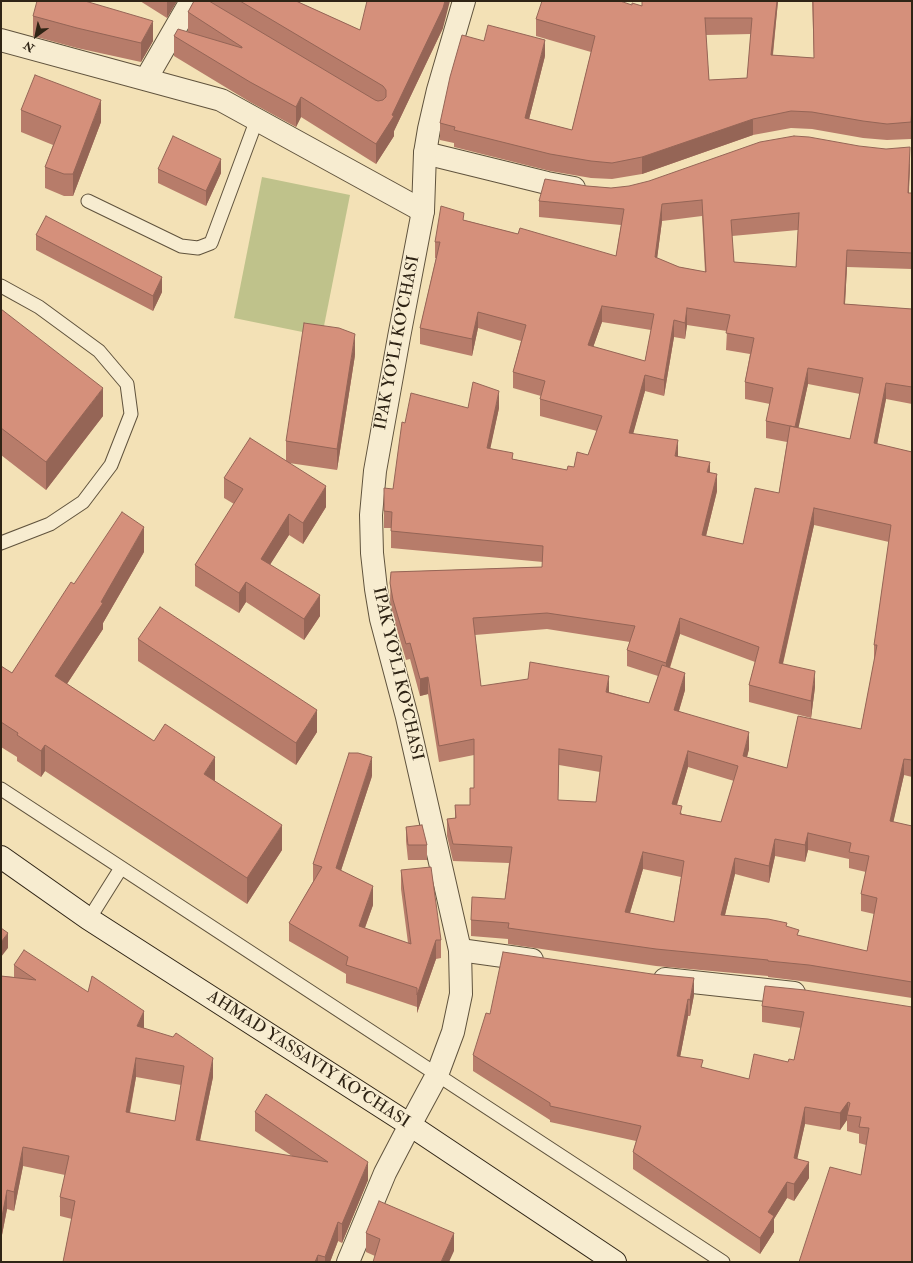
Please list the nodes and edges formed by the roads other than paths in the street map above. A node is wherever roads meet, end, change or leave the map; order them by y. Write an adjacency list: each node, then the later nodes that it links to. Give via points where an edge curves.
1 (464, 1): 6 (street, IPAK YO'LI KO'CHASI, via 438,90)
2 (194, 3): 4 (street)
3 (1, 40): 4 (street)
4 (146, 79): 5 (street, via 221,100)
5 (257, 119): 8 (lane, via 211,243 198,248 181,246); 9 (street)
6 (425, 153): 7 (street, via 547,183); 9 (street, IPAK YO'LI KO'CHASI)
7 (597, 190)
8 (88, 201)
9 (423, 211): 16 (street, IPAK YO'LI KO'CHASI, via 374,471 372,553 380,619 407,717)
10 (1, 286): 11 (lane, via 39,307 100,351 126,384 131,414 111,465 83,502 50,524)
11 (1, 543)
12 (1, 789): 14 (lane)
13 (1, 857): 15 (street, AHMAD YASSAVIY KO'CHASI)
14 (122, 868): 15 (lane); 20 (lane)
15 (89, 919): 21 (street, AHMAD YASSAVIY KO'CHASI)
16 (460, 950): 17 (street); 20 (street, IPAK YO'LI KO'CHASI, via 460,994 453,1032)
17 (553, 963)
18 (646, 977): 19 (street)
19 (815, 996)
20 (437, 1075): 21 (street, IPAK YO'LI KO'CHASI); 24 (lane)
21 (410, 1126): 22 (street, via 385,1173); 23 (street, AHMAD YASSAVIY KO'CHASI)
22 (353, 1261)
23 (615, 1262)
24 (723, 1262)

